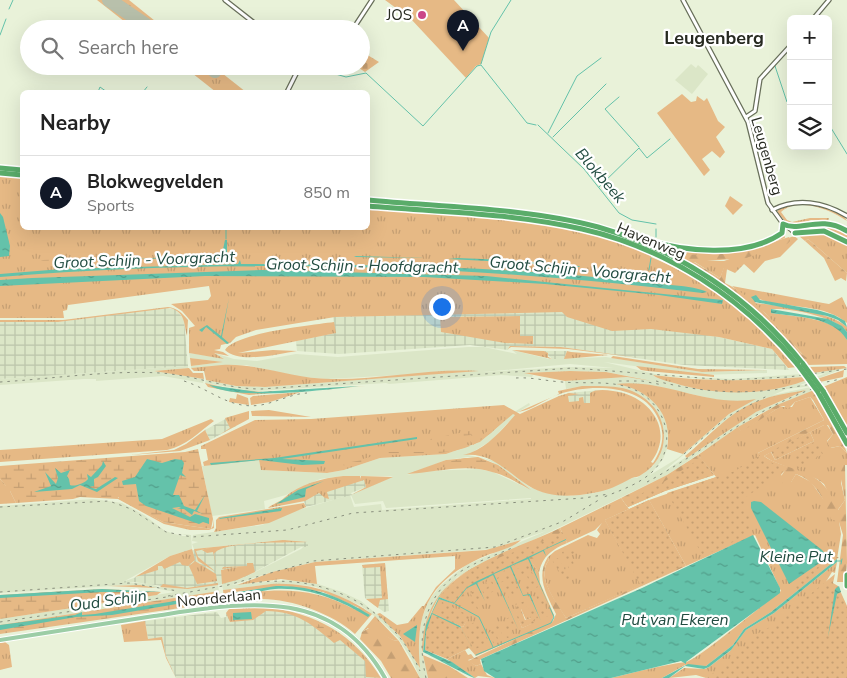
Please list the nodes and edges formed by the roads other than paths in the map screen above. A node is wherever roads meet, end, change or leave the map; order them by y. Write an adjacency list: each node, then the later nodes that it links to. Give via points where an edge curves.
1 (225, 0): 6 (main road)
2 (372, 0): 7 (main road)
3 (682, 0): 11 (main road, Leugenberg)
4 (829, 0): 5 (main road)
5 (816, 15)
6 (251, 20)
7 (359, 20)
8 (787, 49): 11 (main road, via 760,79 755,111)
9 (296, 75): 10 (main road)
10 (288, 90)
11 (746, 117): 18 (main road, Leugenberg, via 765,195)
12 (0, 168): 13 (highway)
13 (20, 170)
14 (0, 174): 15 (highway)
15 (20, 175)
16 (370, 200): 22 (highway, Havenweg, via 534,215)
17 (370, 206): 26 (highway, Havenweg, via 532,220 582,229 628,243 683,268 732,299)
18 (772, 210): 19 (main road, via 805,202 828,207); 21 (main road, Leugenberg)
19 (847, 216)
20 (817, 222): 21 (highway, via 794,228); 23 (highway); 24 (highway, via 800,227)
21 (783, 224): 22 (highway, via 782,233 774,238 741,247 708,250 672,247); 24 (main road, Leugenberg)
22 (597, 227): 26 (highway, Havenweg, via 656,248 713,279 770,326)
23 (847, 231)
24 (795, 233): 25 (highway, via 824,231)
25 (847, 242)
26 (801, 364): 27 (highway, Havenweg, bridge)
27 (820, 391): 28 (highway, Havenweg); 29 (highway, Havenweg)
28 (847, 433)
29 (847, 444)
30 (847, 575): 31 (highway)
31 (847, 584)
32 (0, 640): 33 (main road, Noorderlaan, via 223,606 273,605 314,615 341,629 365,650)
33 (385, 678)

